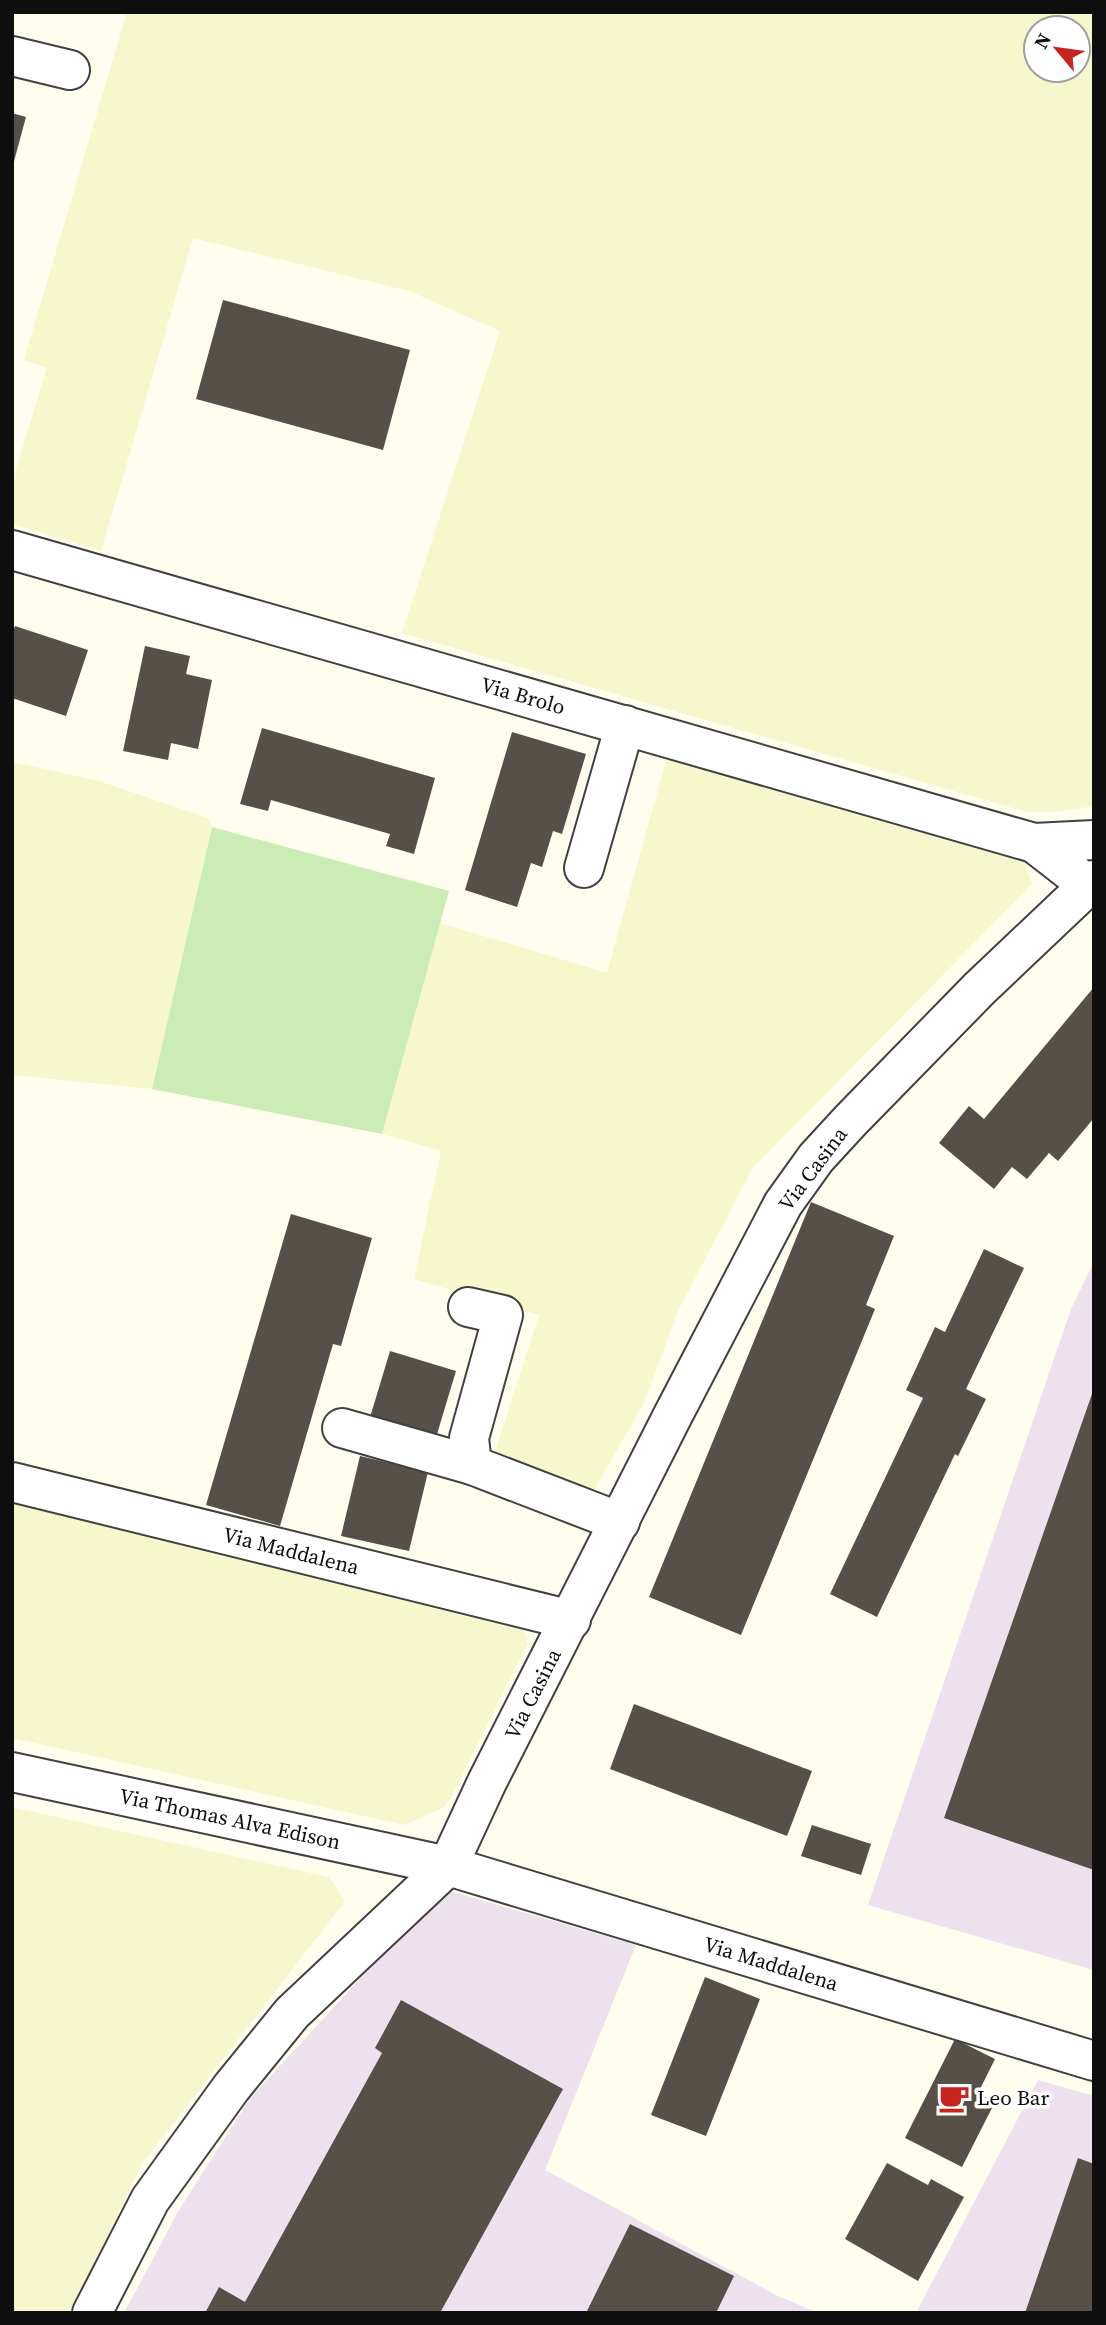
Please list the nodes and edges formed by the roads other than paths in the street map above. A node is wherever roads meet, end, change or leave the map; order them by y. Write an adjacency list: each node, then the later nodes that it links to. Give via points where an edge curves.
1 (12, 56): 2 (street)
2 (70, 70)
3 (12, 550): 4 (street, Via Brolo)
4 (625, 725): 6 (street, Via Brolo); 7 (street)
5 (1094, 840): 6 (street, Via Brolo)
6 (1034, 843): 8 (street, Via Brolo)
7 (584, 868)
8 (1091, 883): 13 (street, Via Casina, via 980,988 816,1158 783,1204)
9 (494, 1305): 11 (street, via 468,1438)
10 (342, 1428): 11 (street)
11 (472, 1465): 13 (street)
12 (12, 1482): 14 (street, Via Maddalena)
13 (620, 1522): 14 (street, Via Casina)
14 (571, 1620): 16 (street, Via Casina)
15 (12, 1772): 16 (street, Via Thomas Alva Edison)
16 (448, 1866): 17 (street, Via Maddalena); 18 (street, via 292,2012 231,2088 150,2200)
17 (1094, 2061)
18 (92, 2313)

